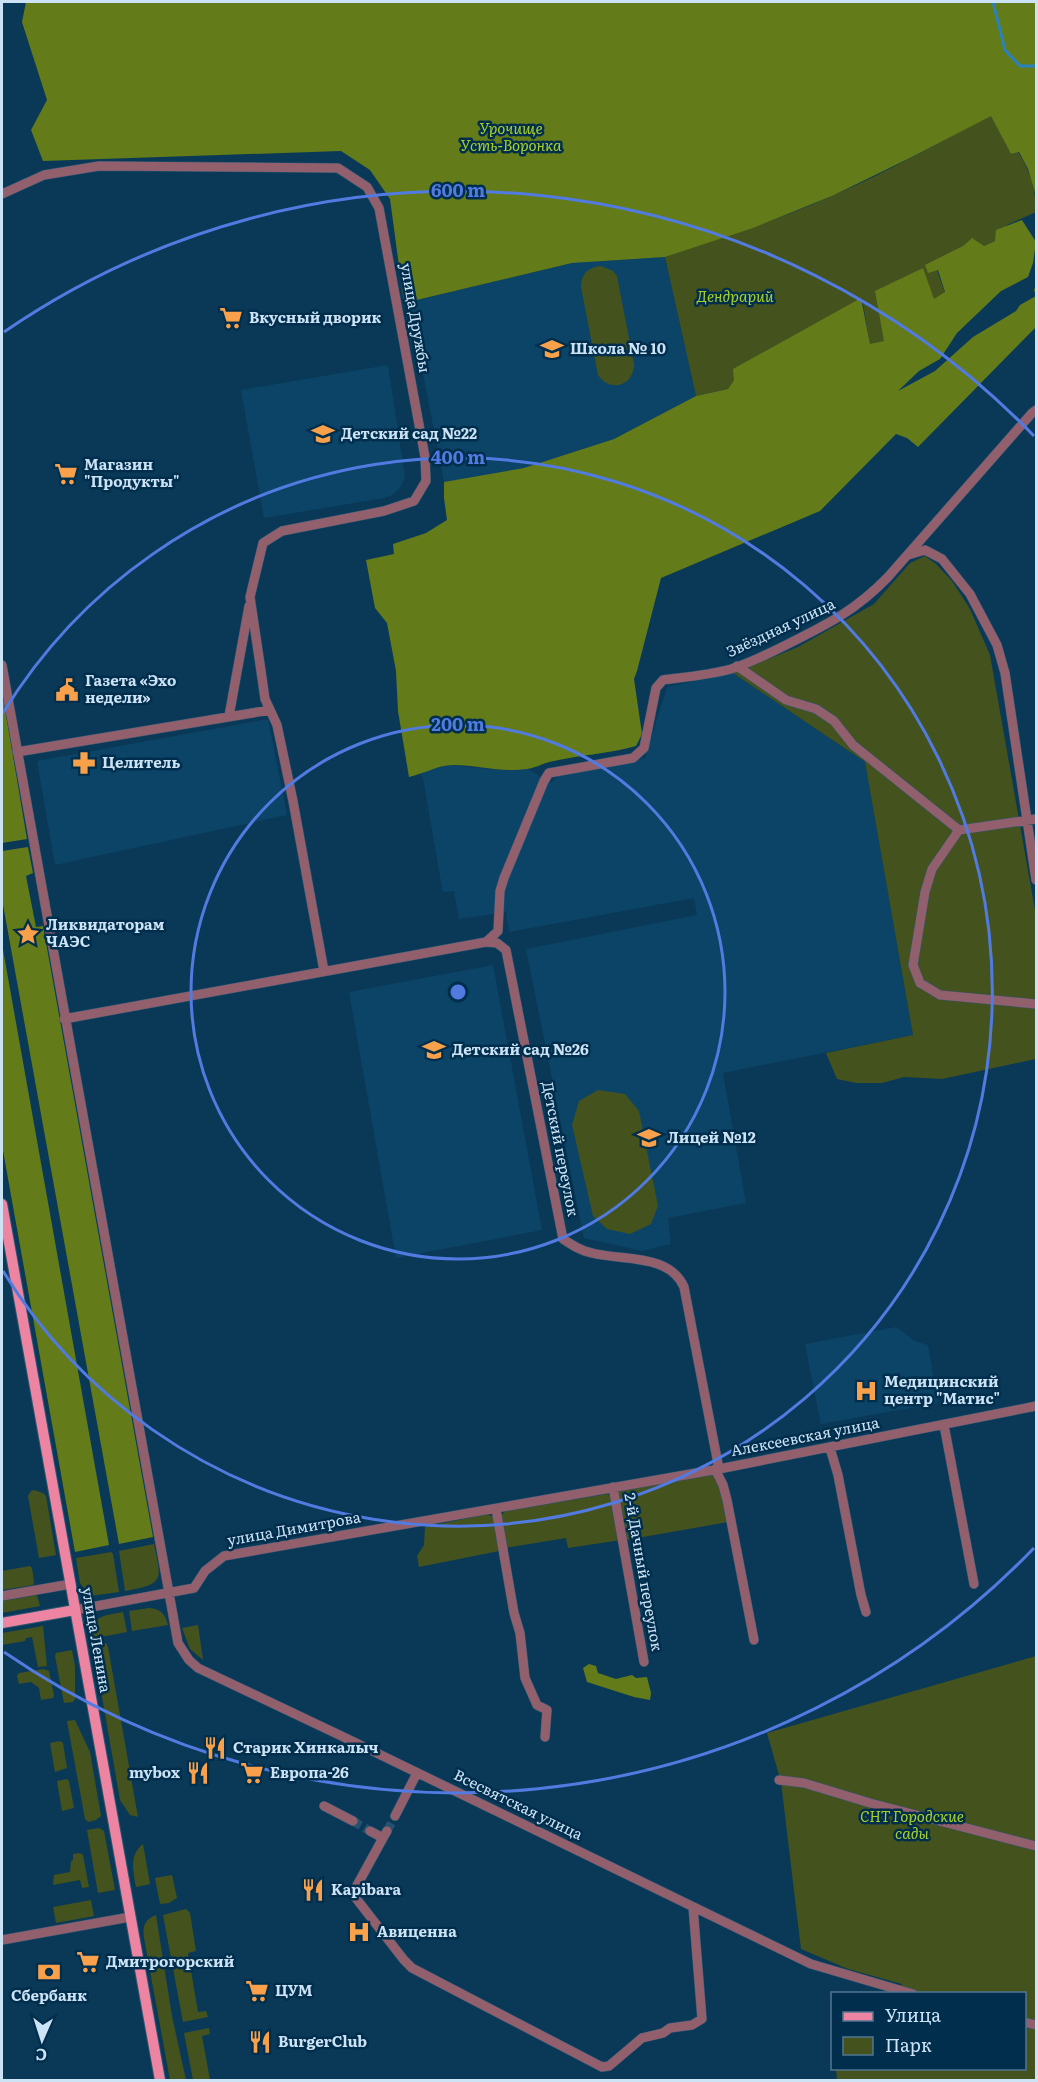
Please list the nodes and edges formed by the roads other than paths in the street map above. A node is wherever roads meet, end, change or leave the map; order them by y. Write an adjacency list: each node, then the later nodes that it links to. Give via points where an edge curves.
1 (2, 194): 4 (street, улица Дружбы, via 44,175 112,166 338,168 367,188 379,208 385,231 426,481 414,501 384,511 282,531 263,543)
2 (1036, 411): 3 (street, Звёздная улица)
3 (907, 555): 6 (street, Звёздная улица, via 866,599 844,615); 10 (street, via 925,550 942,559 970,594 997,645)
4 (250, 597): 7 (street, улица Дружбы, via 265,699); 8 (street)
5 (2, 665): 9 (street, Всесвятская улица)
6 (737, 666): 11 (street, via 786,700 816,709 834,722 853,745); 13 (street, Звёздная улица, via 663,680 656,688 644,747 633,758 549,773 504,878 498,931)
7 (270, 710): 8 (street); 14 (street, via 277,725 293,801)
8 (230, 716): 9 (street)
9 (17, 752): 16 (street, Всесвятская улица)
10 (1032, 820): 11 (street); 12 (street)
11 (959, 830): 15 (street, via 932,869 925,892 913,965 920,982 940,995)
12 (1036, 880)
13 (486, 942): 14 (street); 21 (street, Детский переулок, via 506,950 563,1239 592,1253 661,1264 680,1277)
14 (324, 971): 16 (street)
15 (1036, 1004)
16 (64, 1019): 26 (street, Всесвятская улица)
17 (2, 1204): 24 (main road, улица Ленина)
18 (1036, 1407): 19 (street, Алексеевская улица)
19 (944, 1425): 20 (street, Алексеевская улица); 25 (street)
20 (830, 1448): 21 (street, Алексеевская улица); 29 (street)
21 (717, 1469): 22 (street); 31 (street, via 728,1500)
22 (613, 1487): 23 (street); 32 (street, 2-й Дачный переулок)
23 (496, 1509): 26 (street, улица Димитрова, via 224,1556 205,1571 194,1588); 33 (street, via 525,1678 537,1705 547,1710)
24 (71, 1584): 27 (street); 28 (main road, улица Ленина)
25 (974, 1584)
26 (169, 1594): 28 (street, улица Димитрова); 34 (street, Всесвятская улица, via 178,1643 198,1668)
27 (2, 1596)
28 (75, 1610): 30 (main road); 42 (main road, улица Ленина)
29 (866, 1612)
30 (2, 1623)
31 (754, 1640)
32 (644, 1662)
33 (545, 1737)
34 (417, 1773): 37 (street); 41 (street, Всесвятская улица)
35 (779, 1780): 40 (street, via 804,1783)
36 (324, 1806): 38 (street)
37 (395, 1816)
38 (353, 1821)
39 (370, 1831): 41 (street, via 385,1834 355,1889 355,1897 412,1968 598,2066 609,2066 642,2038 702,2019)
40 (1036, 1846)
41 (693, 1907): 44 (street, Всесвятская улица, via 811,1964)
42 (130, 1917): 43 (street); 45 (main road, улица Ленина)
43 (2, 1940)
44 (909, 1992)
45 (160, 2080)

